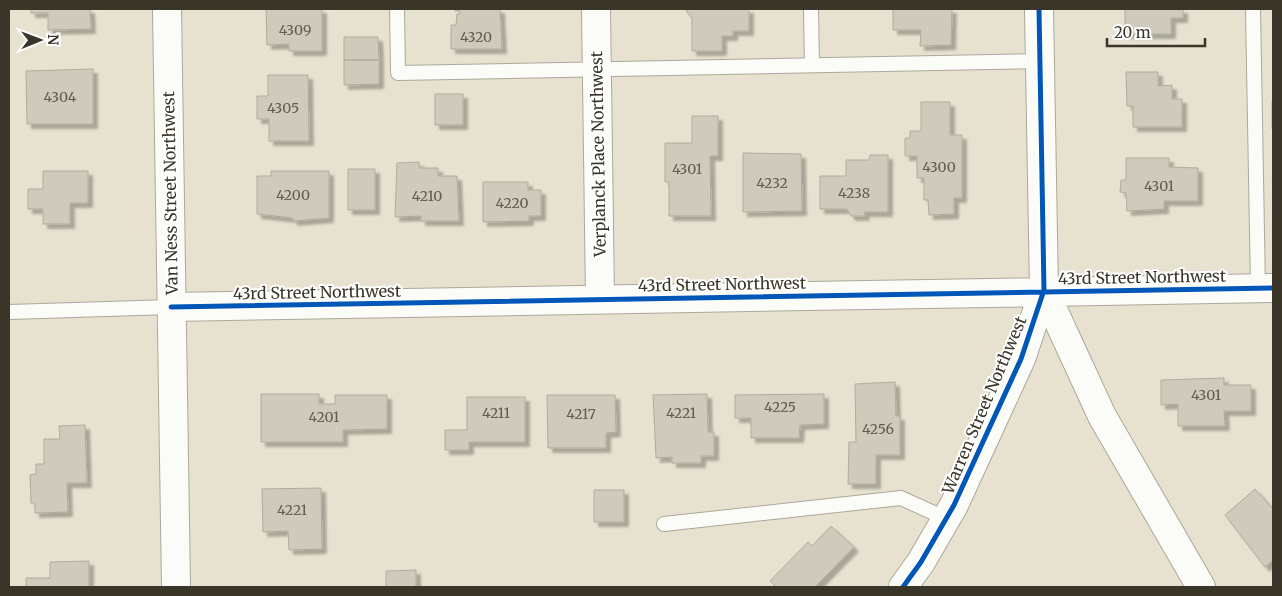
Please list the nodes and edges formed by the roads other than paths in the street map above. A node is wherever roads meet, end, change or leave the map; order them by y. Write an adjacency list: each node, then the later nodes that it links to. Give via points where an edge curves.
1 (167, 9): 13 (street, Van Ness Street Northwest)
2 (397, 9): 9 (lane, via 398,73)
3 (596, 9): 9 (street, Verplanck Place Northwest)
4 (811, 9): 8 (lane)
5 (1039, 9): 7 (street, Warren Street Northwest)
6 (1253, 9): 10 (lane)
7 (1040, 61): 8 (lane); 11 (street, Warren Street Northwest)
8 (812, 65): 9 (lane)
9 (596, 71): 12 (street, Verplanck Place Northwest)
10 (1266, 288): 11 (street, 43rd Street Northwest)
11 (1044, 290): 12 (street, 43rd Street Northwest); 15 (street, Warren Street Northwest, via 1020,359); 19 (street, Warren Street Northwest, via 1102,416)
12 (600, 298): 13 (street, 43rd Street Northwest)
13 (171, 307): 14 (lane); 17 (street, Van Ness Street Northwest)
14 (9, 312)
15 (947, 519): 16 (lane, via 901,498); 18 (street, Warren Street Northwest)
16 (664, 524)
17 (176, 587)
18 (903, 587)
19 (1201, 587)

